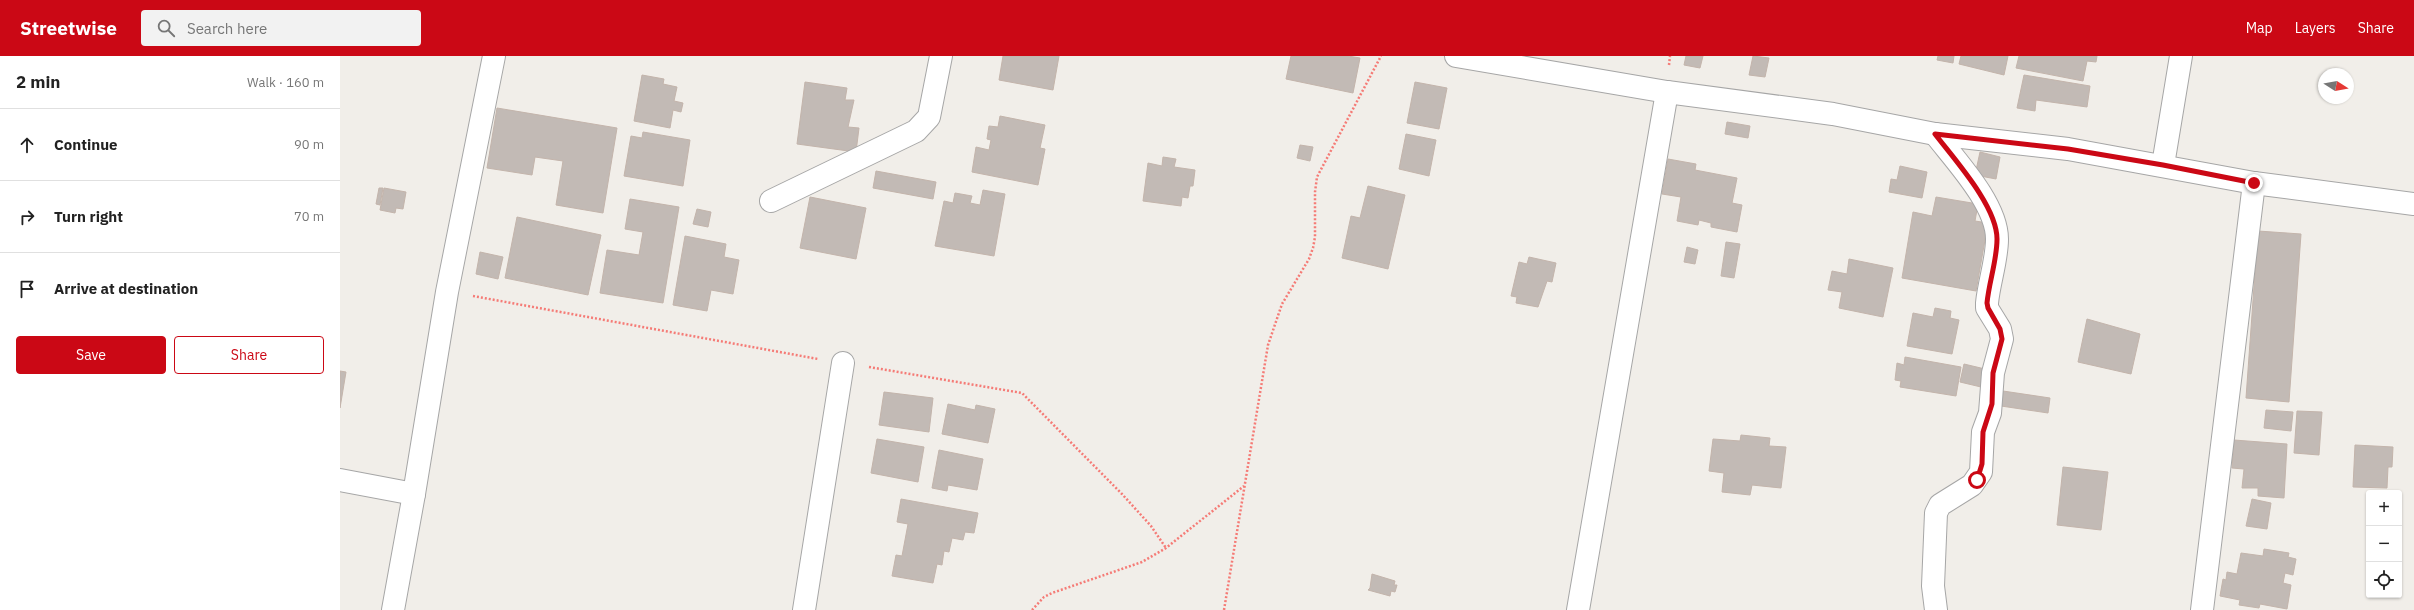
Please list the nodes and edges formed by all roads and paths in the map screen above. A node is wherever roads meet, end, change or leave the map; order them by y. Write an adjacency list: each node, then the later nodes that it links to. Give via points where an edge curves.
1 (494, 56): 15 (street, via 447,292)
2 (941, 56): 10 (street, via 931,111 924,125)
3 (1381, 56): 14 (path, via 1317,176 1313,248 1274,323 1268,345)
4 (1456, 56): 6 (street)
5 (2181, 56): 8 (street)
6 (1667, 92): 7 (street, via 1833,114); 20 (street)
7 (1935, 134): 8 (street, via 2068,149); 21 (street, via 1978,190 1996,226 1997,239 1987,303 2002,339 1993,373 1992,404 1981,444 1981,472 1972,485 1940,504 1936,513 1933,586)
8 (2163, 165): 9 (street)
9 (2254, 183): 11 (street); 22 (street)
10 (772, 201)
11 (2414, 204)
12 (843, 363): 17 (street)
13 (340, 480): 15 (street)
14 (1245, 486): 18 (path, via 1166,548 1133,566 1052,592); 19 (path)
15 (414, 494): 16 (street)
16 (393, 610)
17 (804, 610)
18 (1032, 610)
19 (1224, 610)
20 (1578, 610)
21 (1936, 610)
22 (2202, 610)

